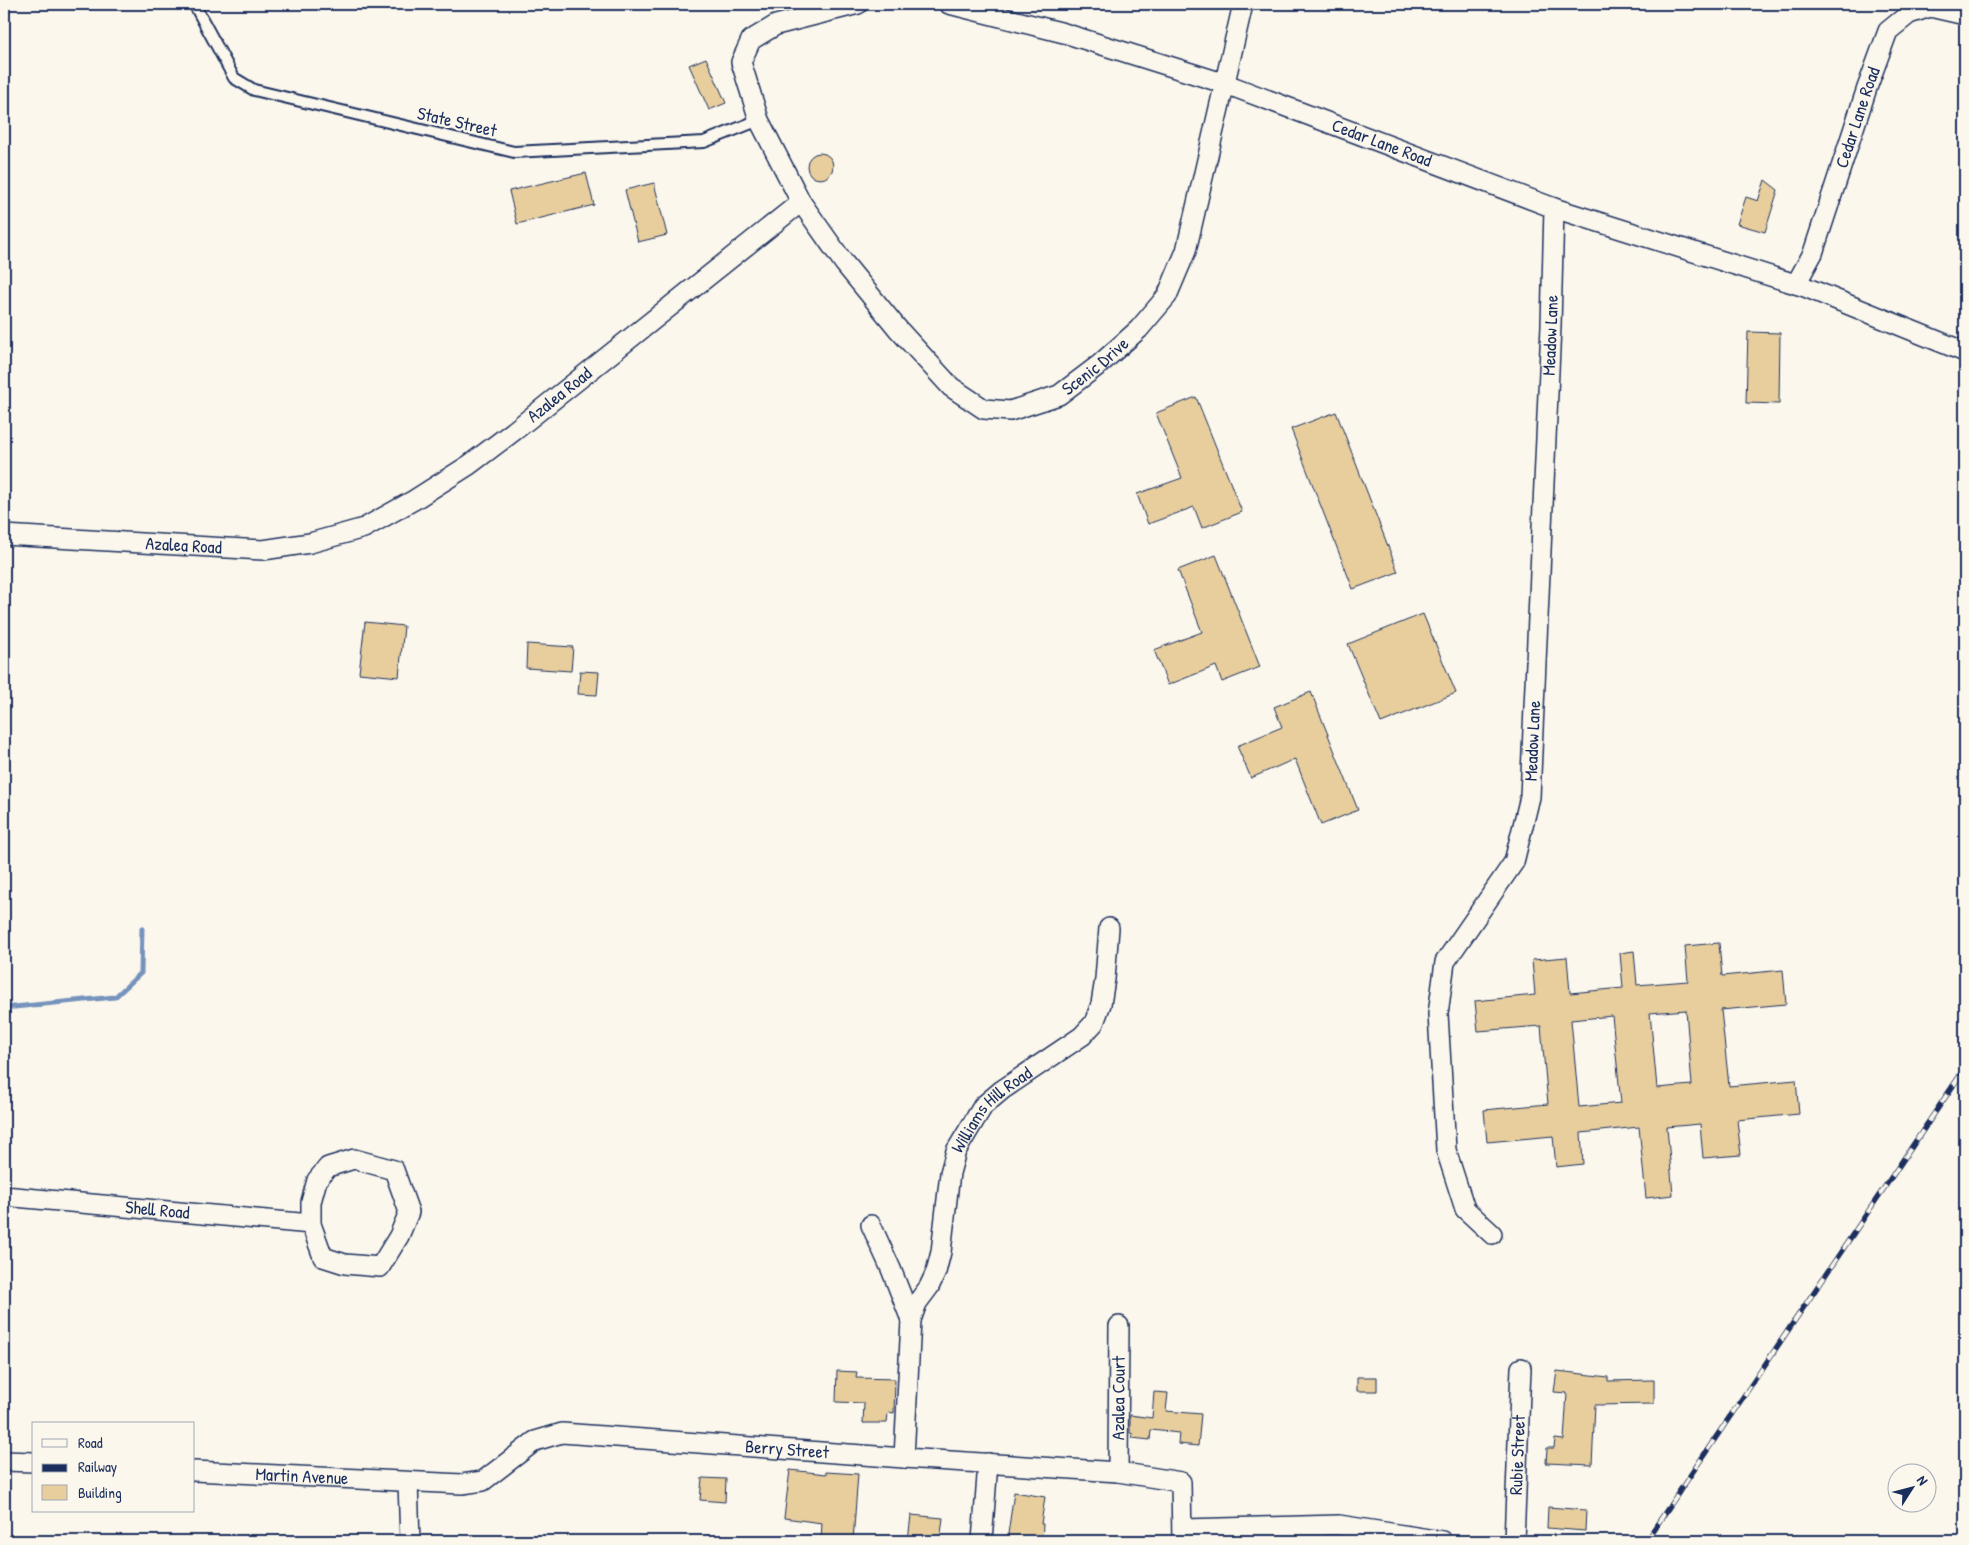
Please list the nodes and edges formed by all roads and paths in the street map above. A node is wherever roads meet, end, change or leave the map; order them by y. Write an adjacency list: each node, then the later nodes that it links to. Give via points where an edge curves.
1 (194, 4): 7 (lane, State Street, via 234,78 254,90 514,152 704,142)
2 (858, 4): 7 (street, via 776,25 751,40 741,62)
3 (1243, 4): 6 (street, Scenic Drive)
4 (960, 5): 6 (street, Cedar Lane Road, via 1064,33)
5 (1965, 15): 10 (street, Cedar Lane Road, via 1930,7 1909,14 1888,31 1813,253)
6 (1226, 84): 8 (street, Scenic Drive, via 1186,251 1167,296 1138,329 1100,364 1058,395 1010,411 984,409 951,387 844,263); 9 (street, Cedar Lane Road)
7 (759, 120): 8 (street)
8 (801, 202): 12 (street, Azalea Road, via 469,465 364,528 310,543 263,550)
9 (1554, 208): 10 (street, Cedar Lane Road); 17 (street, Meadow Lane, via 1530,797 1514,862 1446,962 1438,1014 1446,1150 1465,1209)
10 (1796, 284): 11 (street, Cedar Lane Road)
11 (1965, 352)
12 (4, 535)
13 (1109, 928): 18 (street, Williams Hill Road, via 1106,979 1094,1023 1082,1036 983,1106 956,1150 936,1272 917,1303)
14 (4, 1196): 15 (street, Shell Road)
15 (311, 1224): 15 (street, via 323,1257 345,1264 380,1267 409,1212 394,1170 354,1159 328,1167 317,1180)
16 (871, 1225): 18 (street, Williams Hill Road)
17 (1492, 1234)
18 (911, 1320): 21 (street, Williams Hill Road)
19 (1119, 1326): 26 (street, Azalea Court)
20 (1521, 1368): 32 (street, Rubie Street)
21 (904, 1458): 24 (street, Berry Street); 27 (street, Berry Street, via 562,1433 535,1441 483,1481 462,1484)
22 (4, 1461): 23 (street)
23 (32, 1462)
24 (988, 1463): 26 (street, Berry Street); 30 (street)
25 (195, 1471): 27 (street, Martin Avenue)
26 (1118, 1472): 28 (street, Berry Street, via 1181,1482)
27 (408, 1482): 29 (street)
28 (1182, 1535): 31 (street, via 1339,1525)
29 (410, 1541)
30 (982, 1541)
31 (1442, 1541)
32 (1514, 1541)

